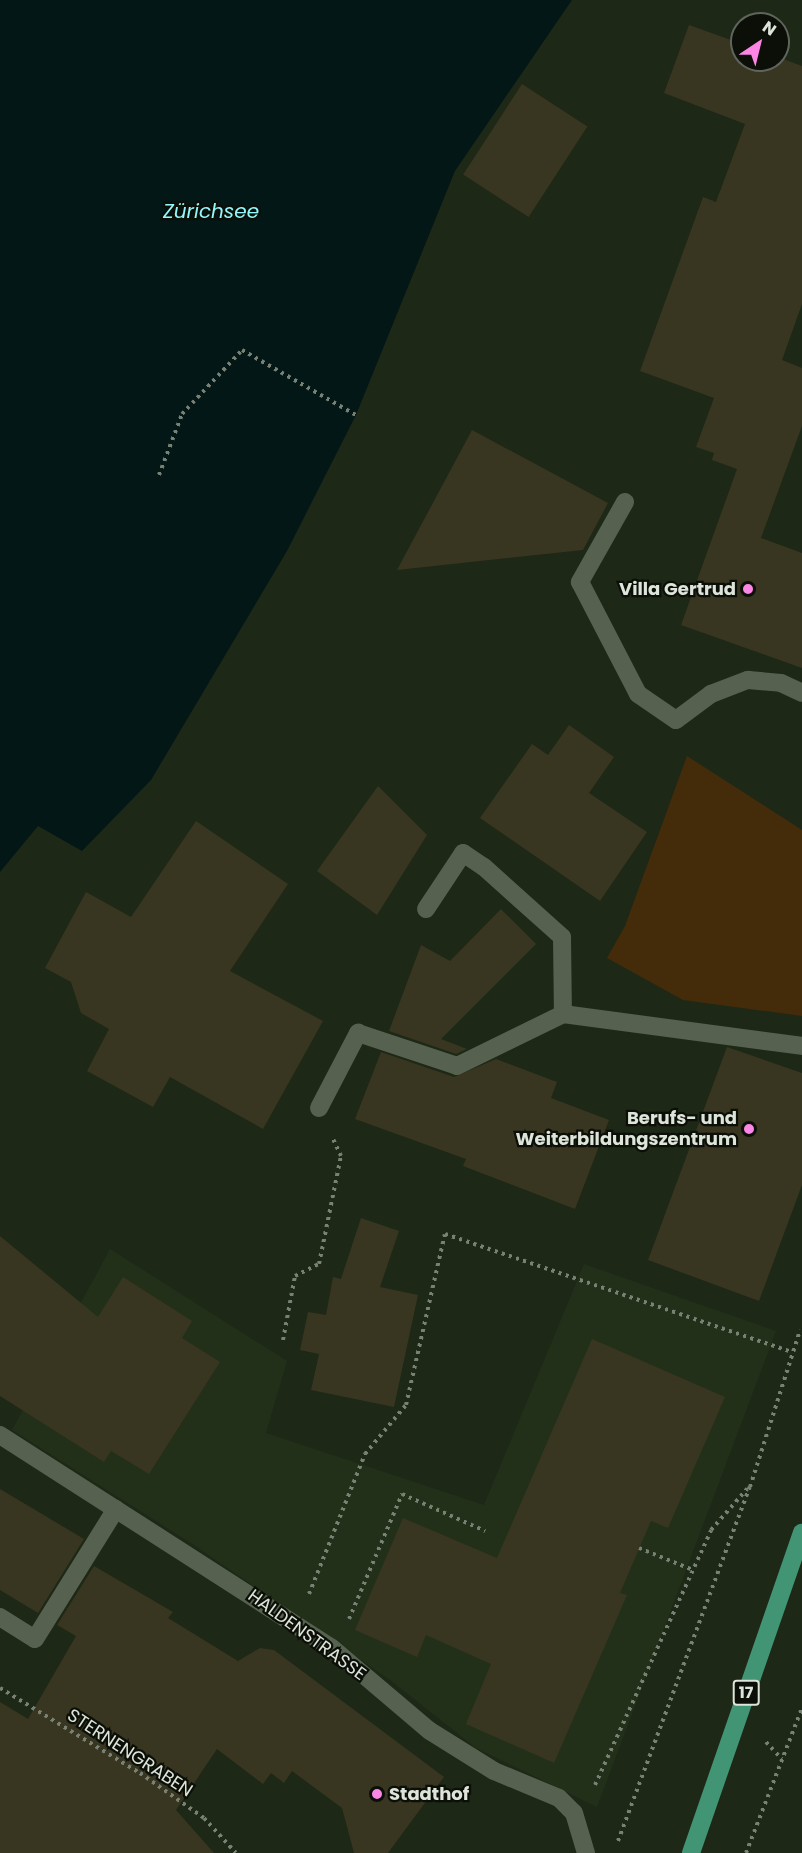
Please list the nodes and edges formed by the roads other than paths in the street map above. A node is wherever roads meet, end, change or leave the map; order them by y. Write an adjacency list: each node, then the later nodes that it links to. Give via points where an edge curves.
1 (625, 502): 2 (street, via 580,582 638,694 676,720 711,694 748,680 781,683)
2 (802, 693)
3 (426, 909): 4 (street, via 463,853 484,867 562,937)
4 (563, 1014): 5 (street); 6 (street, via 457,1066 358,1033)
5 (802, 1046)
6 (320, 1108)
7 (0, 1435): 8 (street, HALDENSTRASSE)
8 (116, 1509): 10 (street, via 35,1640); 11 (street, HALDENSTRASSE, via 336,1652 430,1731 494,1771 559,1798 578,1821)
9 (802, 1533): 12 (main road, 17)
10 (0, 1617)
11 (586, 1853)
12 (691, 1853)

